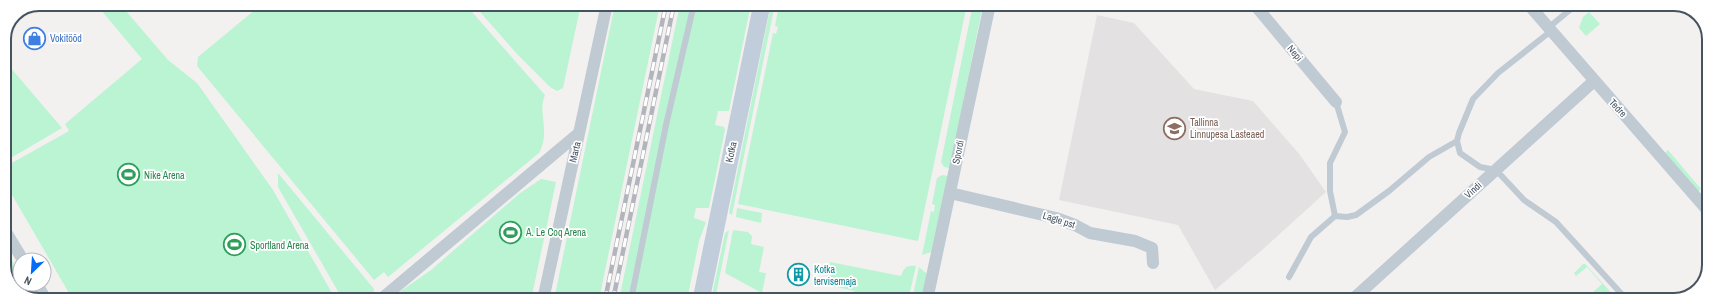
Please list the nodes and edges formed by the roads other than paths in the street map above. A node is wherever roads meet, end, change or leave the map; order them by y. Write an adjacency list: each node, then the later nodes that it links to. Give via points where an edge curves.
1 (605, 11): 11 (street, Marta)
2 (692, 11): 23 (lane, via 666,125)
3 (761, 11): 24 (street, Kotka)
4 (989, 11): 14 (street, Spordi)
5 (1260, 11): 10 (street, Nepi)
6 (1534, 11): 8 (street, Tedre)
7 (1570, 11): 8 (lane)
8 (1550, 30): 9 (street, Tedre); 12 (lane, via 1498,73 1473,99)
9 (1594, 81): 13 (street, Vindi); 15 (street, Tedre)
10 (1336, 102): 16 (lane, via 1345,132 1330,163 1330,190)
11 (579, 133): 21 (street); 22 (street, Marta)
12 (1457, 141): 13 (lane, via 1460,153 1480,167); 16 (lane, via 1429,157 1356,215)
13 (1496, 170): 26 (street, Vindi); 27 (lane, via 1524,200 1556,222)
14 (950, 193): 19 (street, Lagle pst, via 1056,218 1090,233 1135,241 1152,248); 25 (street, Spordi)
15 (1702, 204)
16 (1335, 216): 20 (lane, via 1311,237)
17 (11, 241): 18 (street)
18 (17, 252)
19 (1153, 263)
20 (1289, 277)
21 (388, 293)
22 (545, 293)
23 (632, 293)
24 (702, 293)
25 (929, 293)
26 (1360, 293)
27 (1621, 293)

